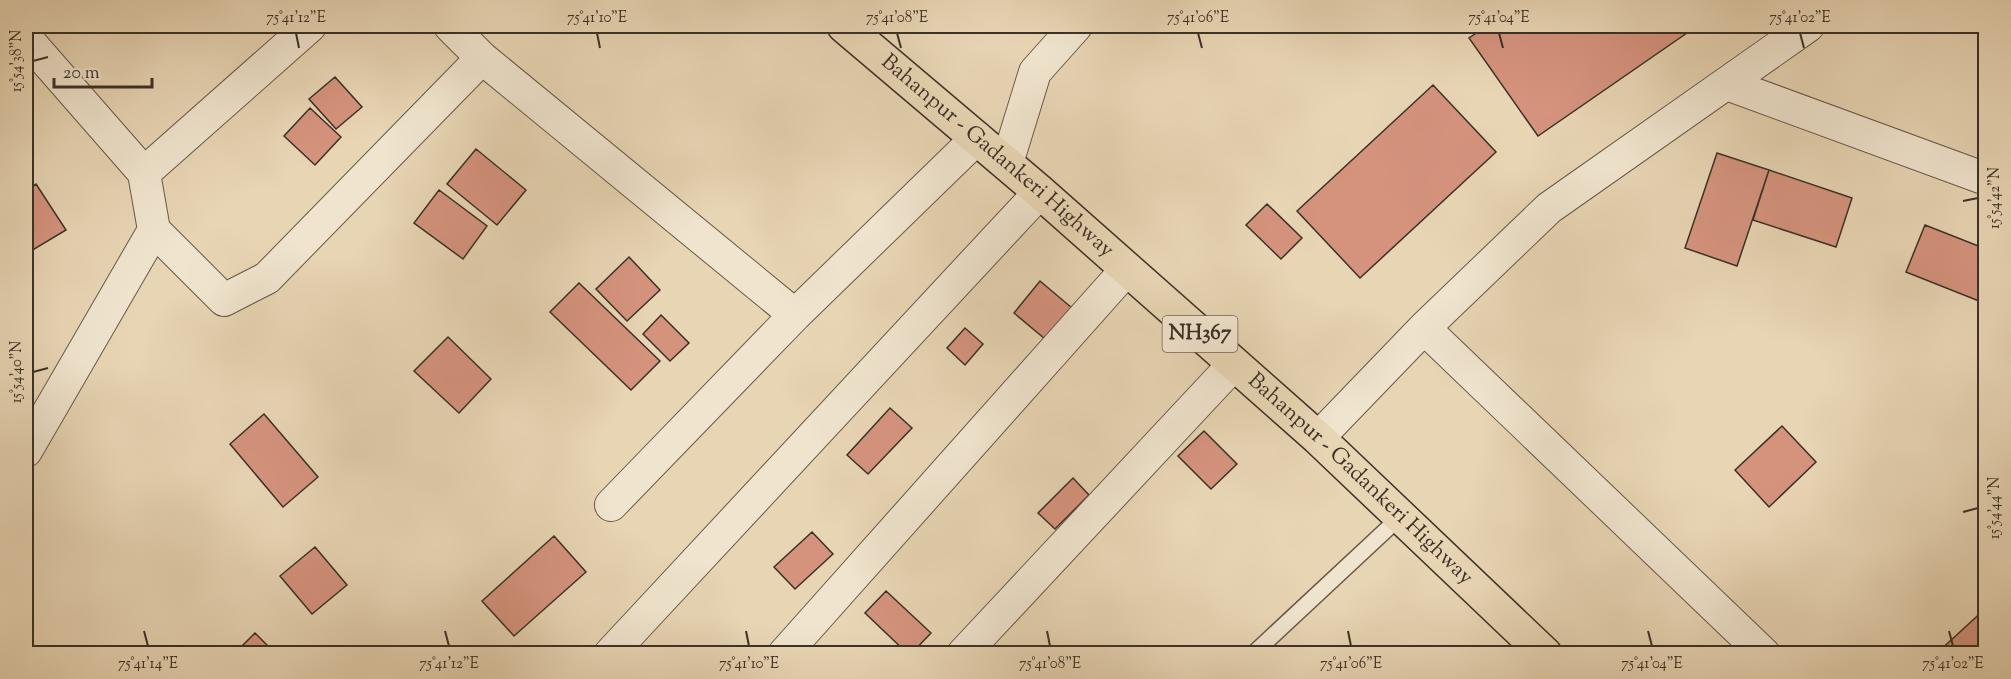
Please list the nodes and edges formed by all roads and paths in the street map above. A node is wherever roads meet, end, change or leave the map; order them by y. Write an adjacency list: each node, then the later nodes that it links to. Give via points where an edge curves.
1 (310, 26): 11 (street)
2 (450, 26): 7 (street)
3 (844, 26): 9 (highway, Bahanpur - Gadankeri Highway / NH367)
4 (1076, 26): 10 (street, via 1035,72)
5 (1808, 26): 8 (street)
6 (26, 38): 11 (street)
7 (482, 58): 14 (street, via 267,278 224,300); 16 (street)
8 (1726, 84): 12 (street); 17 (street, via 1549,208)
9 (977, 138): 10 (highway, Bahanpur - Gadankeri Highway / NH367); 16 (street)
10 (1007, 163): 13 (highway, Bahanpur - Gadankeri Highway / NH367)
11 (144, 173): 14 (street)
12 (1986, 179)
13 (1040, 192): 15 (highway, Bahanpur - Gadankeri Highway / NH367); 23 (street)
14 (154, 230): 20 (street)
15 (1127, 269): 18 (highway, Bahanpur - Gadankeri Highway / NH367); 24 (street)
16 (795, 315): 21 (street)
17 (1424, 328): 19 (street); 28 (street)
18 (1234, 364): 19 (highway, Bahanpur - Gadankeri Highway / NH367); 25 (street)
19 (1318, 438): 22 (highway, Bahanpur - Gadankeri Highway / NH367)
20 (26, 451)
21 (611, 506)
22 (1400, 517): 26 (lane); 27 (highway, Bahanpur - Gadankeri Highway / NH367)
23 (610, 654)
24 (784, 654)
25 (963, 654)
26 (1253, 654)
27 (1545, 654)
28 (1764, 654)

